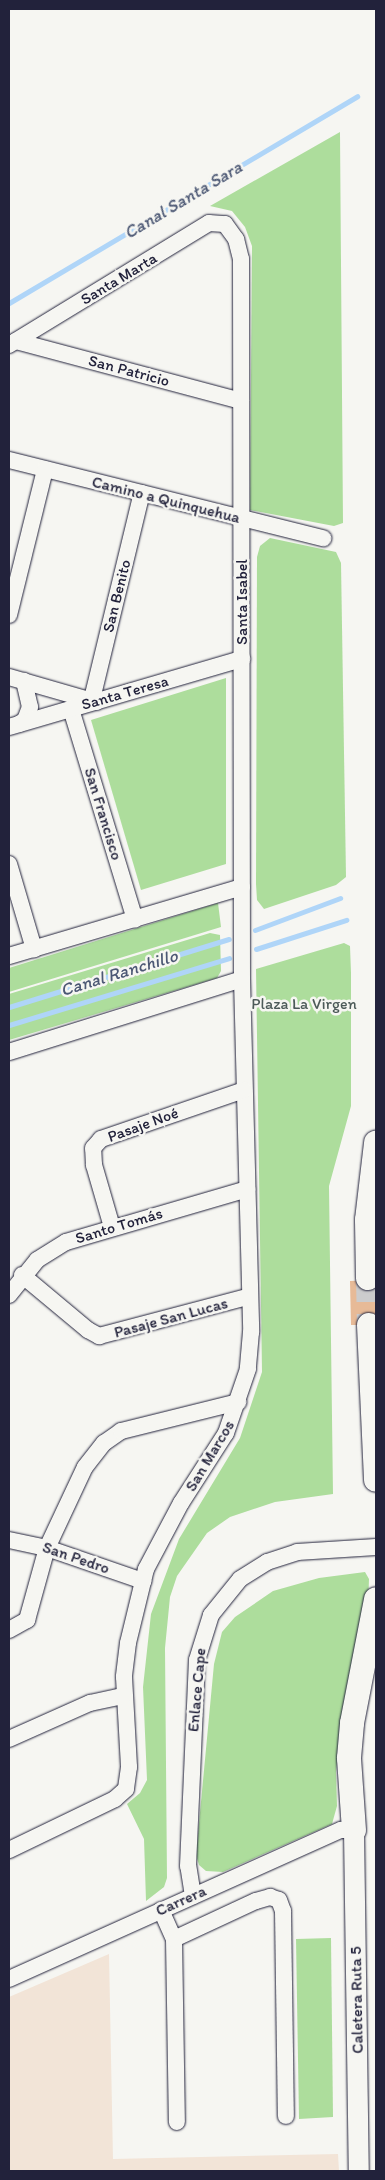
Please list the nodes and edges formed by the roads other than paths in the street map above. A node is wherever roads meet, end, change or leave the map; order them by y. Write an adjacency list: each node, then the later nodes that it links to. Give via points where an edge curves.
1 (230, 228): 2 (street, Santa Marta, via 218,222 209,224); 3 (street, Santa Isabel, via 241,259)
2 (12, 343): 3 (street, San Patricio)
3 (241, 401): 7 (street, Santa Isabel)
4 (9, 460): 5 (street, Camino a Quinquehua)
5 (45, 469): 6 (street, Camino a Quinquehua); 9 (street)
6 (142, 493): 7 (street, Camino a Quinquehua); 12 (street, San Benito)
7 (242, 520): 8 (street, Camino a Quinquehua); 10 (street, Santa Isabel)
8 (323, 538)
9 (9, 615)
10 (242, 659): 12 (street, Santa Teresa); 16 (street, Santa Isabel)
11 (16, 679): 12 (street); 14 (street, via 30,707 25,720)
12 (94, 700): 13 (street, Santa Teresa)
13 (71, 709): 14 (street, Santa Teresa); 17 (street, San Francisco)
14 (14, 726)
15 (9, 864): 18 (street)
16 (242, 887): 17 (street); 20 (street, Santa Isabel)
17 (135, 919): 18 (street)
18 (34, 949): 19 (street)
19 (9, 956)
20 (242, 979): 21 (street); 22 (street, San Marcos)
21 (9, 1052)
22 (244, 1090): 24 (street, San Marcos); 25 (street, Pasaje Noé, via 101,1139 93,1148 94,1165)
23 (376, 1143): 27 (highway, via 368,1211)
24 (248, 1189): 25 (street, Santo Tomás); 29 (street, San Marcos)
25 (112, 1227): 26 (street, Santo Tomás, via 66,1242)
26 (22, 1275): 28 (street, Santo Tomás); 29 (street, Pasaje San Lucas, via 99,1336)
27 (368, 1278)
28 (9, 1295)
29 (250, 1296): 31 (street, San Marcos, via 250,1351)
30 (369, 1325): 32 (highway)
31 (238, 1402): 35 (street, via 112,1435 85,1468); 36 (street, San Marcos, via 226,1433 152,1556)
32 (376, 1480)
33 (9, 1540): 35 (street, San Pedro)
34 (376, 1547): 43 (street, Enlace Cape, via 297,1552 267,1562 240,1579 211,1615 197,1660 188,1866)
35 (47, 1548): 36 (street, San Pedro); 38 (street, via 32,1610 27,1620)
36 (143, 1581): 39 (street, San Marcos, via 128,1643)
37 (376, 1599): 41 (highway, via 352,1723 349,1758)
38 (9, 1630)
39 (123, 1696): 40 (street, via 90,1703); 42 (street, San Marcos, via 129,1767 126,1789 115,1799)
40 (9, 1739)
41 (354, 1830): 43 (street, Carrera, via 342,1830); 49 (main road, Caletera Ruta 5)
42 (9, 1850)
43 (192, 1896): 44 (street, Carrera)
44 (161, 1910): 45 (street); 46 (street, Carrera)
45 (174, 1939): 47 (street, via 256,1901 270,1897 279,1900 283,1912); 48 (street)
46 (9, 1979)
47 (286, 2116)
48 (177, 2122)
49 (359, 2171)

